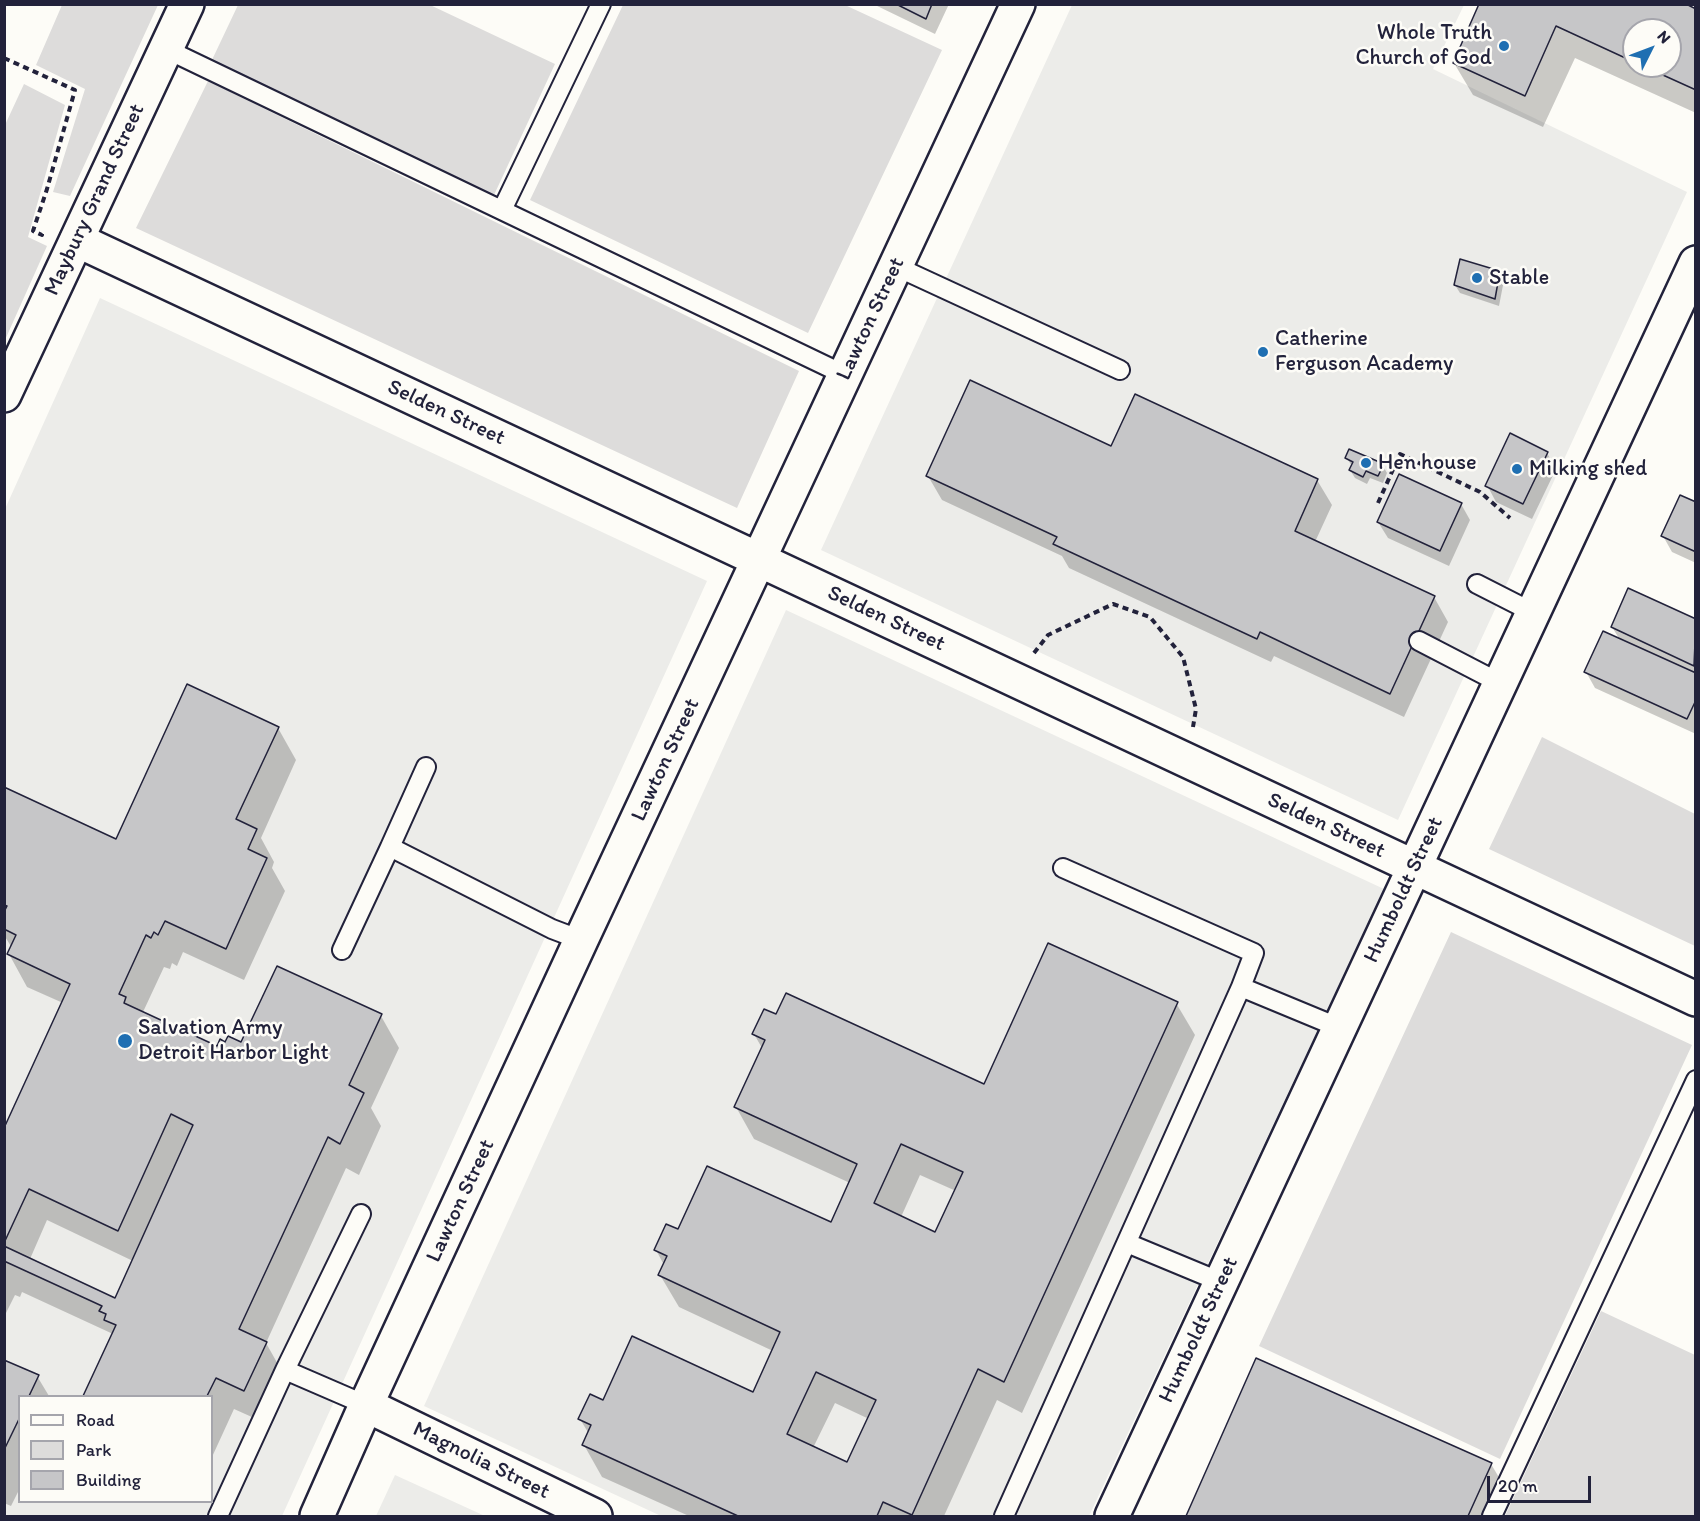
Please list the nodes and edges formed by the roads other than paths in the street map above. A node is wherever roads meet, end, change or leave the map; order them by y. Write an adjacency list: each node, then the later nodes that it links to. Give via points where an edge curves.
1 (186, 4): 4 (street, Maybury Grand Street)
2 (602, 4): 5 (lane)
3 (1018, 4): 8 (street, Lawton Street)
4 (166, 49): 5 (lane); 6 (street, Maybury Grand Street)
5 (502, 210): 10 (lane)
6 (77, 240): 11 (street, Maybury Grand Street); 12 (street, Selden Street)
7 (1695, 263): 14 (street, Humboldt Street)
8 (896, 266): 9 (lane); 10 (street, Lawton Street)
9 (1120, 370)
10 (845, 375): 12 (street, Lawton Street)
11 (4, 395)
12 (759, 560): 19 (street, Selden Street); 21 (street, Lawton Street)
13 (1477, 584): 14 (lane)
14 (1532, 612): 16 (street, Humboldt Street)
15 (1419, 641): 16 (lane)
16 (1500, 683): 19 (street, Humboldt Street)
17 (426, 767): 18 (lane)
18 (390, 847): 21 (lane); 22 (lane)
19 (1415, 867): 24 (street, Selden Street); 25 (street, Humboldt Street)
20 (1063, 868): 23 (lane, via 1254,952)
21 (581, 940): 31 (street, Lawton Street)
22 (342, 950)
23 (1241, 987): 25 (lane); 28 (lane)
24 (1695, 999)
25 (1340, 1028): 29 (street, Humboldt Street)
26 (1695, 1080): 37 (lane)
27 (361, 1214): 30 (lane)
28 (1127, 1243): 29 (lane); 35 (lane)
29 (1221, 1282): 36 (street, Humboldt Street)
30 (285, 1370): 31 (lane); 32 (lane)
31 (366, 1405): 33 (street, Lawton Street); 34 (street, Magnolia Street)
32 (218, 1516)
33 (317, 1516)
34 (595, 1516)
35 (1004, 1516)
36 (1112, 1516)
37 (1492, 1516)

